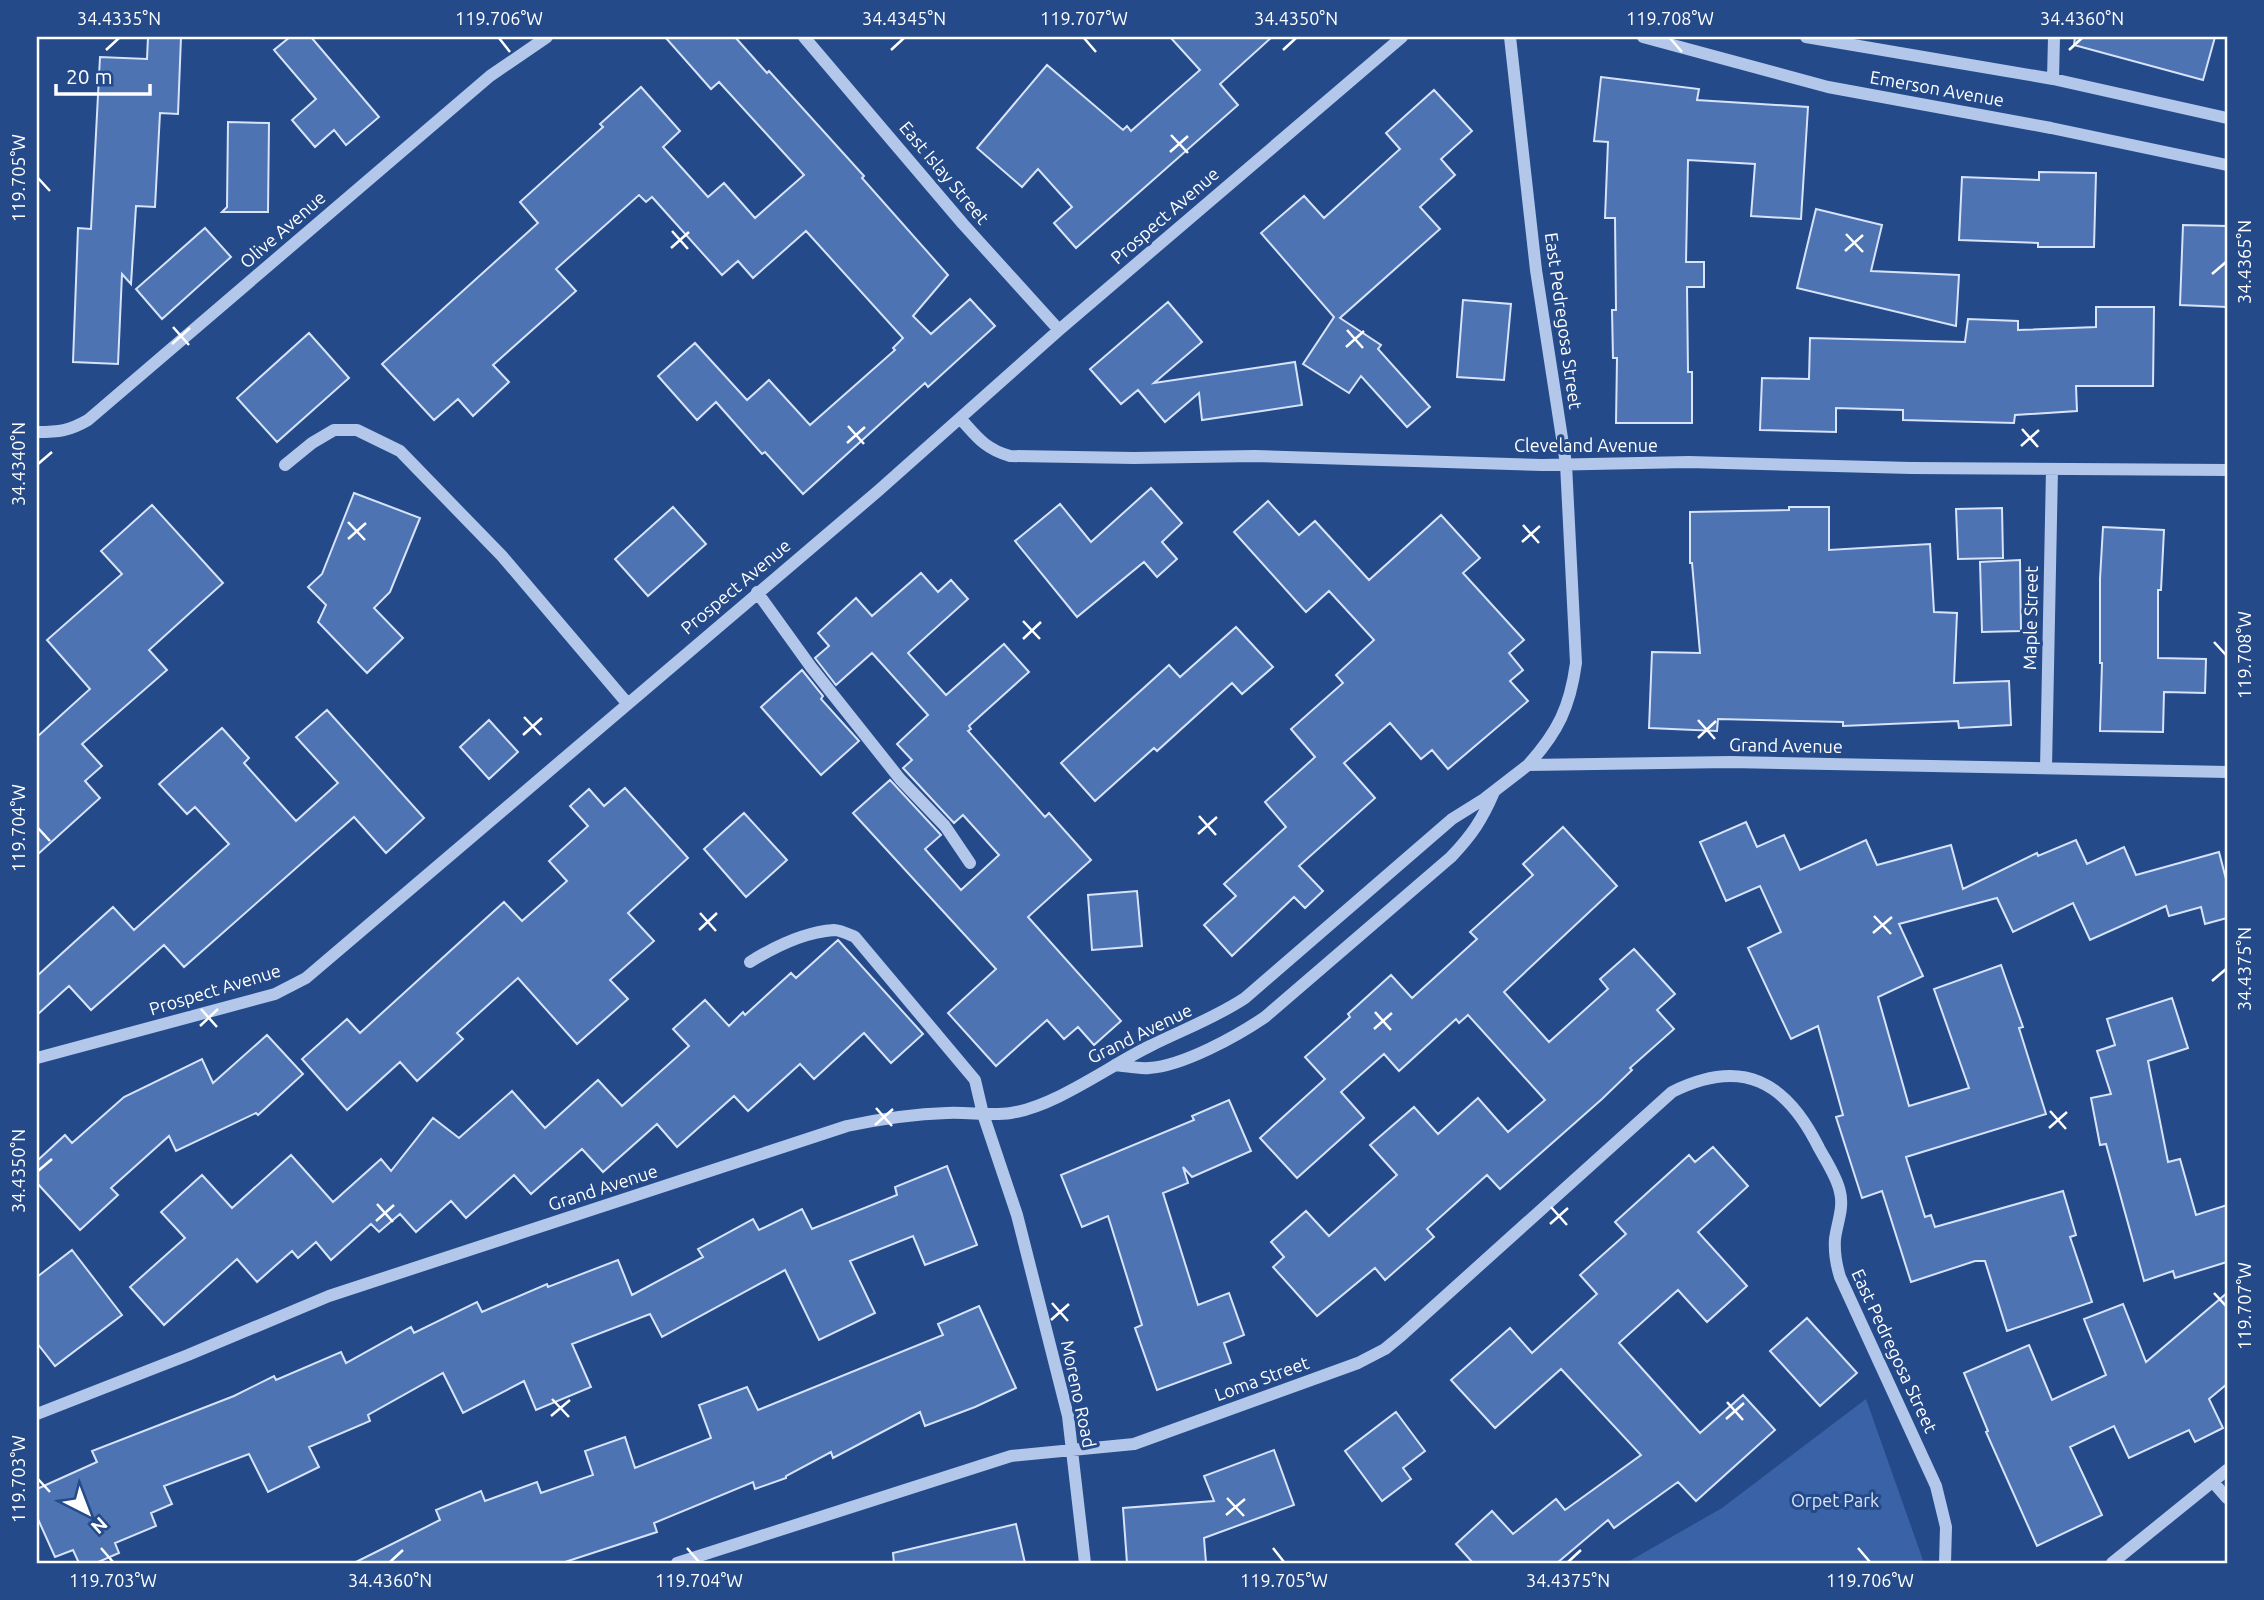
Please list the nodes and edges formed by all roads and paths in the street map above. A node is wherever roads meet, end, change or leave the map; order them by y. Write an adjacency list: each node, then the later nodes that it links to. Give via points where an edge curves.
1 (547, 37): 13 (street, Olive Avenue, via 479,85 88,420 73,429)
2 (804, 37): 11 (street, East Islay Street)
3 (1402, 37): 11 (street, Prospect Avenue)
4 (1510, 37): 14 (street, East Pedregosa Street, via 1536,270)
5 (1643, 37): 10 (street, Emerson Avenue, via 1828,87)
6 (1806, 37): 8 (street, Emerson Avenue)
7 (2054, 37): 8 (street)
8 (2053, 79): 9 (street, Emerson Avenue)
9 (2227, 118)
10 (2227, 165)
11 (1059, 330): 12 (street, Prospect Avenue)
12 (960, 418): 14 (street, Cleveland Avenue, via 993,451 1010,457 1255,456); 18 (street, Prospect Avenue)
13 (37, 432)
14 (1566, 464): 16 (street, Cleveland Avenue); 20 (street, East Pedregosa Street, via 1576,663 1562,720)
15 (285, 465): 19 (street, via 334,430 357,430 400,451 502,556)
16 (2052, 469): 17 (street, Cleveland Avenue); 21 (street, Maple Street)
17 (2227, 470)
18 (757, 592): 19 (street, Prospect Avenue); 24 (street, via 811,667 900,779 945,826)
19 (627, 703): 26 (street, Prospect Avenue, via 306,978 275,994)
20 (1528, 765): 21 (street, Grand Avenue, via 1730,762); 23 (street, Grand Avenue)
21 (2046, 768): 22 (street, Grand Avenue)
22 (2227, 772)
23 (1495, 790): 27 (street, Grand Avenue, via 1452,819 1245,998); 27 (street, via 1483,819 1451,857 1265,1017 1209,1049 1167,1064 1148,1069)
24 (970, 863)
25 (750, 962): 29 (street, Moreno Road, via 809,935 836,930 855,937 975,1080)
26 (37, 1058)
27 (1115, 1065): 29 (street, Grand Avenue, via 1043,1104)
28 (1772, 1088): 31 (street, Loma Street, via 1727,1075 1700,1079 1672,1092 1402,1335 1371,1356 1134,1444); 38 (street, East Pedregosa Street, via 1808,1125 1840,1189 1837,1268 1936,1486 1946,1527)
29 (983, 1114): 30 (street, Grand Avenue, via 900,1117 847,1126 329,1296); 31 (street, Moreno Road, via 1017,1215)
30 (37, 1414)
31 (1073, 1450): 35 (street, Loma Street, via 1011,1456); 37 (street, Moreno Road)
32 (2227, 1470): 33 (street)
33 (2213, 1482): 34 (street); 39 (street)
34 (2227, 1498)
35 (704, 1559): 36 (street, Loma Street)
36 (677, 1563)
37 (1085, 1563)
38 (1945, 1563)
39 (2112, 1563)

